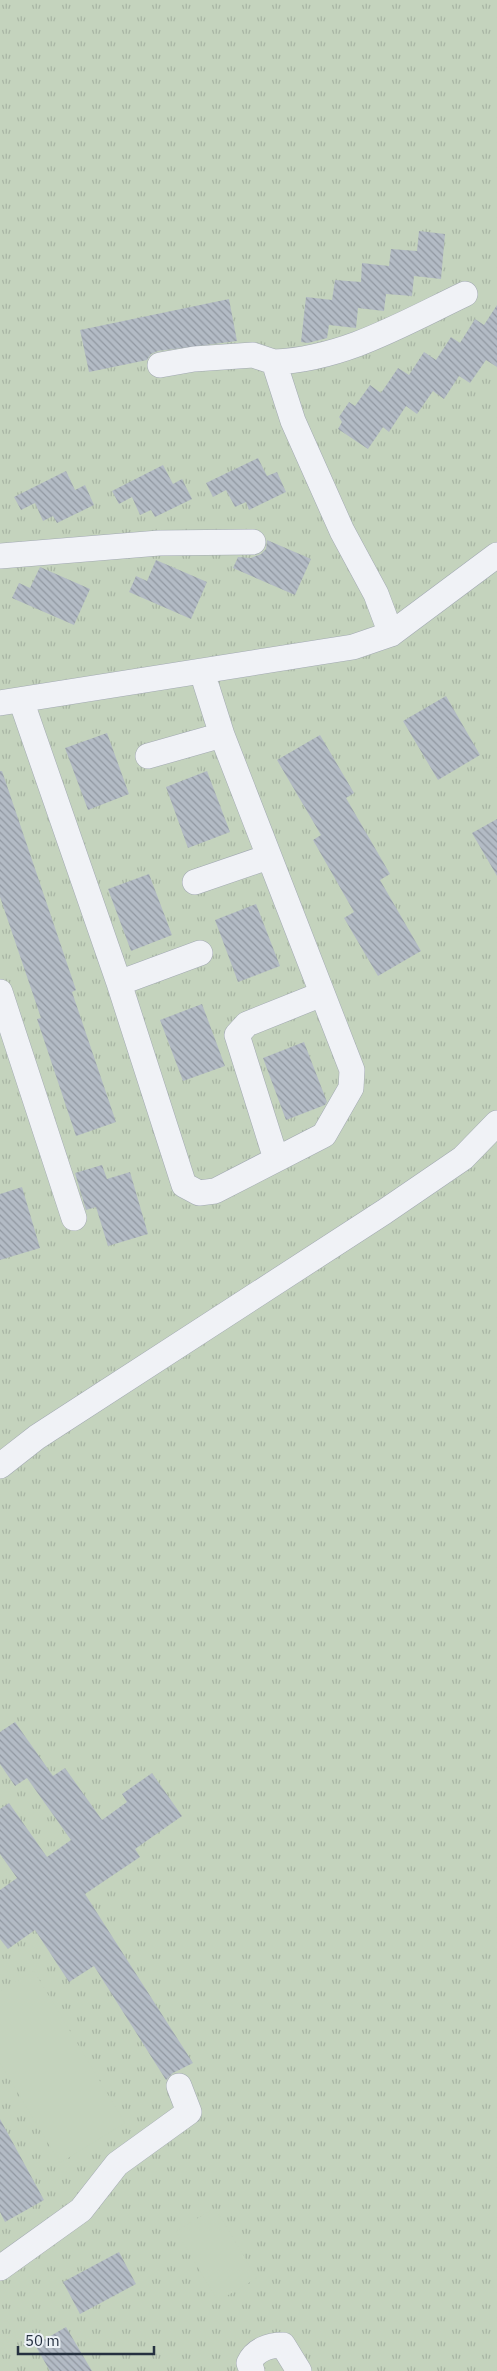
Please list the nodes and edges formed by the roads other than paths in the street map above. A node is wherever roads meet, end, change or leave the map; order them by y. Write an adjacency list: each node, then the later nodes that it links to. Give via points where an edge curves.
1 (464, 294): 2 (street, via 374,339 327,356)
2 (274, 362): 3 (street, via 253,355); 7 (street, via 293,421 342,531 376,594)
3 (160, 365)
4 (253, 542): 6 (street, via 159,543)
5 (497, 555): 7 (street)
6 (0, 556)
7 (391, 634): 8 (street, via 353,647)
8 (202, 672): 9 (street); 10 (street)
9 (10, 702): 15 (street)
10 (222, 735): 11 (street); 12 (street)
11 (148, 756)
12 (268, 857): 13 (street); 17 (street)
13 (195, 882)
14 (200, 953): 15 (street)
15 (120, 983): 19 (street, via 184,1185 199,1193 215,1191)
16 (0, 992): 20 (street)
17 (322, 994): 19 (street, via 352,1070 351,1088 324,1135); 19 (street, via 247,1024 237,1035)
18 (497, 1122): 21 (street, via 455,1163 37,1437)
19 (276, 1159)
20 (74, 1218)
21 (0, 1466)
22 (179, 2086): 23 (street, via 189,2112 117,2164 81,2210)
23 (1, 2266)
24 (252, 2371): 25 (street, via 249,2363 253,2355 278,2345 287,2349)
25 (299, 2371)

